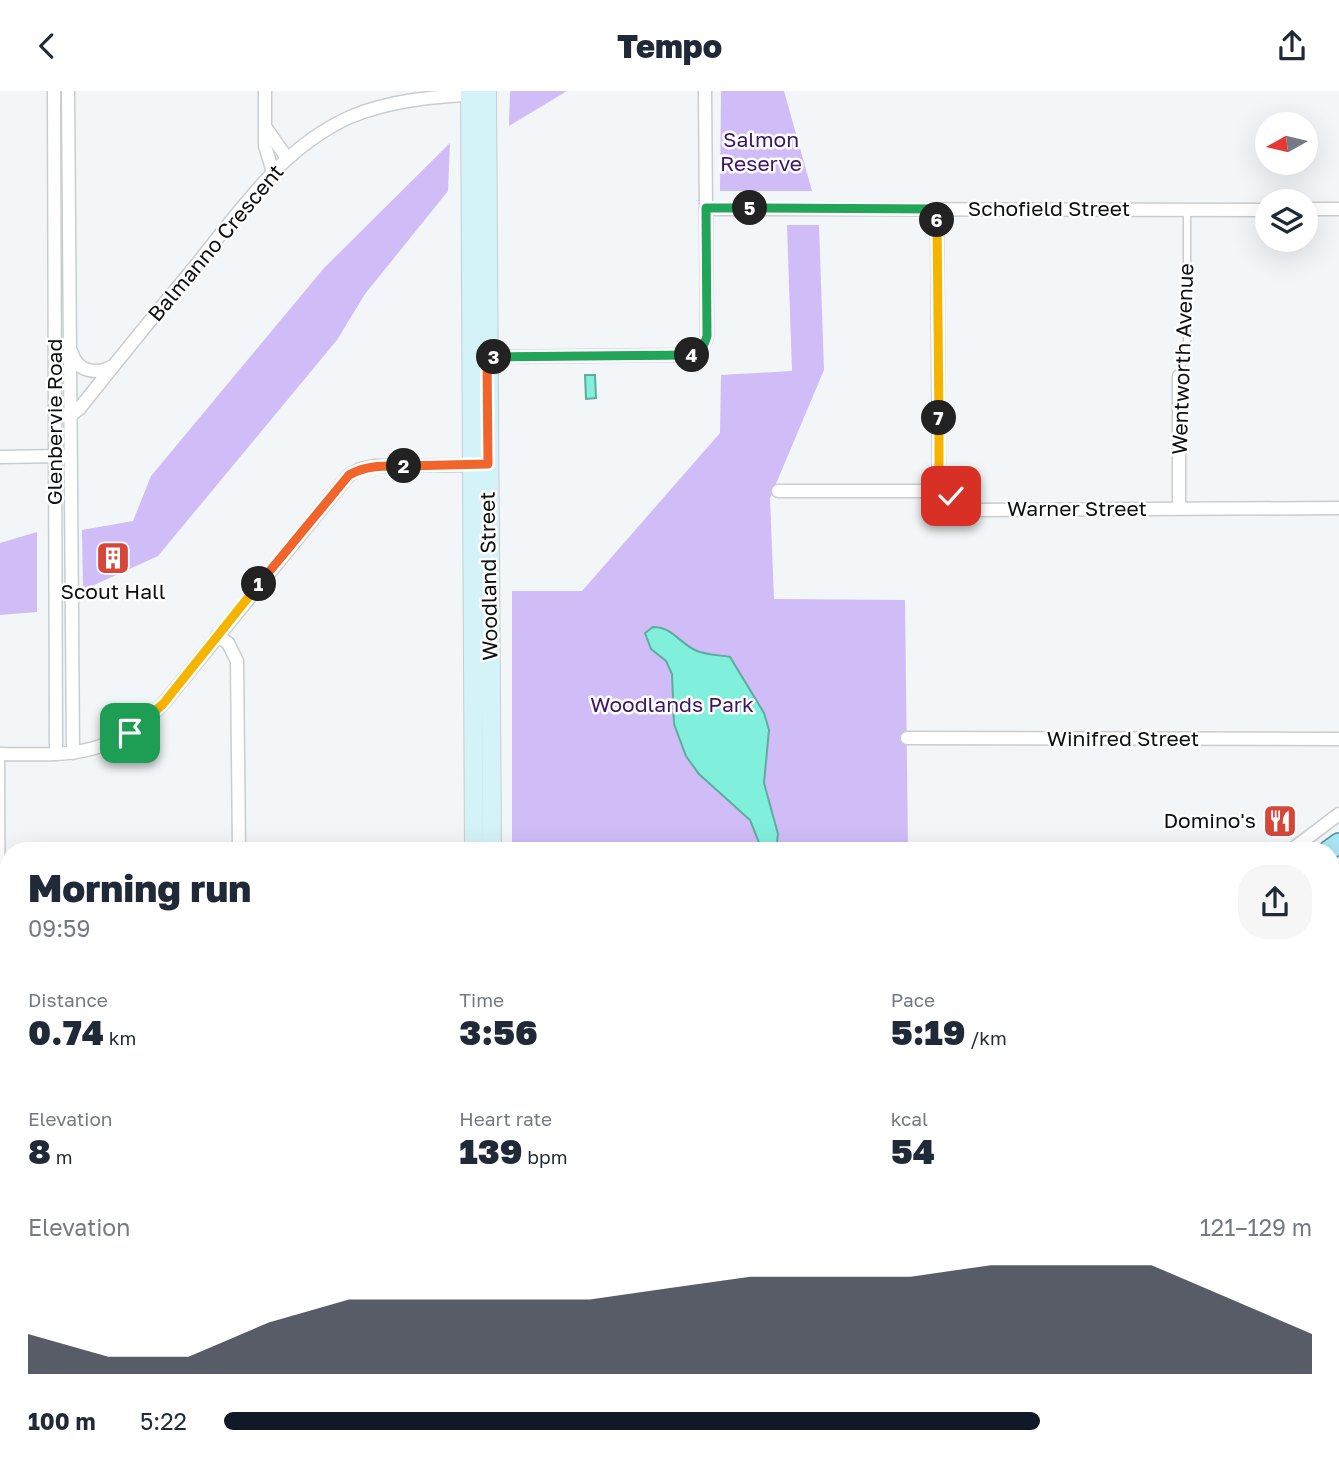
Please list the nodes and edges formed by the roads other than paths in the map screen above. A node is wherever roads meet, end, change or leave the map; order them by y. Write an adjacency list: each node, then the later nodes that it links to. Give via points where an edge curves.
1 (54, 91): 20 (street, Glenbervie Road)
2 (68, 91): 15 (street, Glenbervie Road)
3 (265, 91): 6 (street)
4 (705, 91): 9 (street)
5 (478, 92): 7 (street, Balmanno Crescent, via 378,107 327,129); 16 (main road, Woodland Street)
6 (265, 128): 7 (street); 8 (street)
7 (287, 158): 8 (street, Balmanno Crescent)
8 (273, 172): 17 (street, Balmanno Crescent)
9 (706, 208): 10 (street, Schofield Street); 16 (street, via 707,336 699,352)
10 (937, 209): 14 (street, Schofield Street); 26 (street)
11 (1255, 209): 14 (street, Schofield Street)
12 (1318, 209): 13 (street)
13 (1339, 209)
14 (1187, 210): 18 (lane, Wentworth Avenue, via 1187,344)
15 (70, 345): 17 (street, via 72,358 82,368 99,371); 19 (street, Glenbervie Road)
16 (479, 357): 24 (main road, Woodland Street)
17 (114, 366): 19 (street, Balmanno Crescent)
18 (1179, 376): 27 (street, Wentworth Avenue)
19 (71, 415): 20 (street); 22 (street, Glenbervie Road)
20 (55, 416): 21 (street, Glenbervie Road)
21 (55, 456): 22 (street); 23 (street); 29 (street, Glenbervie Road)
22 (71, 456): 30 (street, Glenbervie Road)
23 (0, 457)
24 (479, 465): 31 (street, via 374,466 349,475); 40 (main road, Woodland Street); 41 (main road, Woodland Street)
25 (778, 491): 26 (street, Warner Street)
26 (939, 491): 27 (street, Warner Street, via 978,510)
27 (1179, 508): 28 (street, Warner Street)
28 (1339, 508)
29 (57, 621): 30 (street); 36 (street, Glenbervie Road)
30 (72, 621): 34 (street, Glenbervie Road)
31 (217, 636): 34 (street, via 141,725 114,742); 39 (street, via 228,643 237,661)
32 (906, 739): 33 (street, Winifred Street)
33 (1339, 739)
34 (73, 753): 36 (street)
35 (1, 754): 36 (street); 38 (lane)
36 (56, 754)
37 (1339, 814): 42 (street)
38 (1, 842)
39 (239, 842)
40 (474, 842)
41 (492, 842)
42 (1302, 842)

